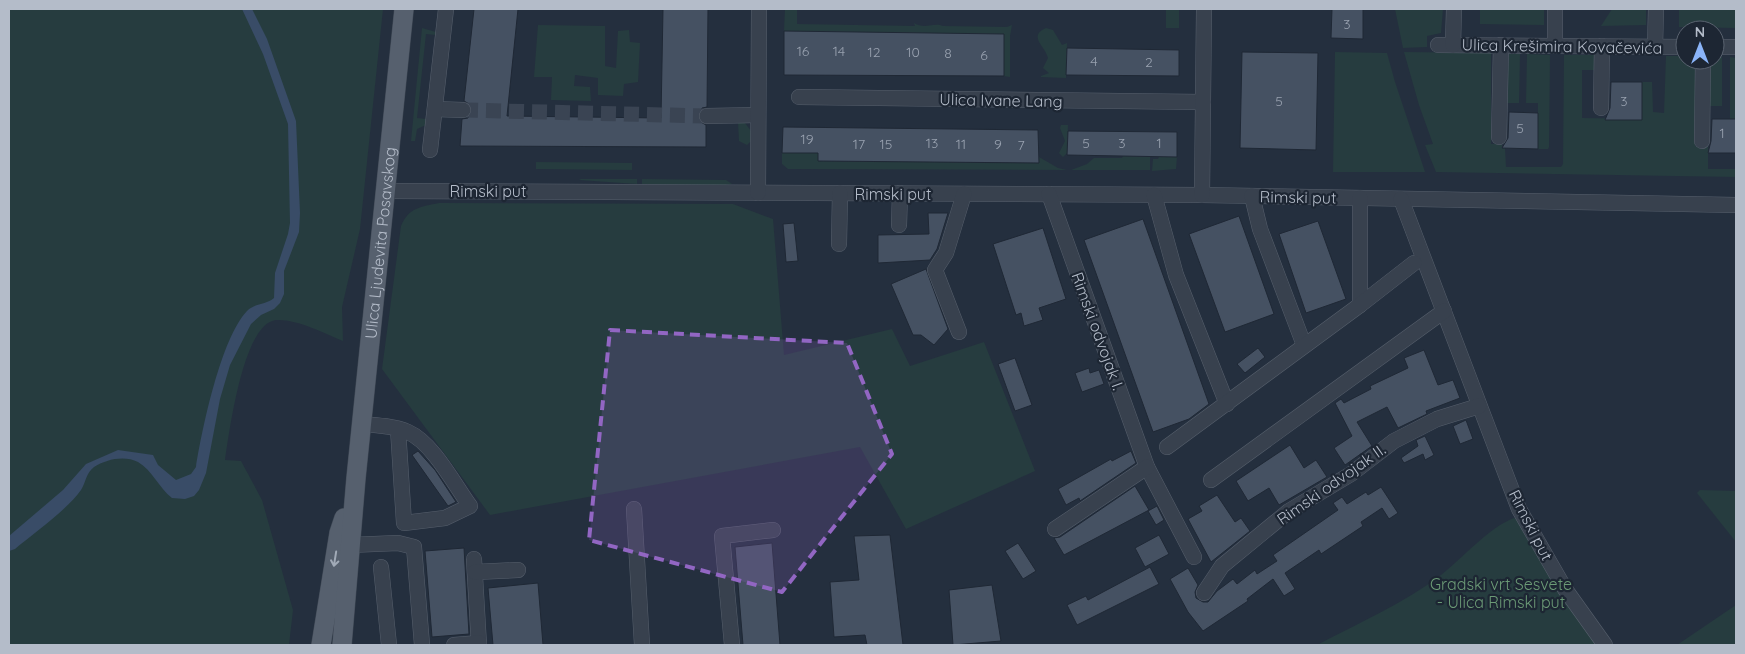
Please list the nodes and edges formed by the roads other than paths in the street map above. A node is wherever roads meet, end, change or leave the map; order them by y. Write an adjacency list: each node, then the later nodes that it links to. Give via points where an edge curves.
1 (404, 9): 24 (main road, Ulica Ljudevita Posavskog)
2 (446, 9): 16 (street)
3 (759, 9): 19 (street)
4 (1204, 9): 15 (street)
5 (1454, 9): 8 (street, Ulica Krešimira Kovačevića, via 1446,45)
6 (1555, 9): 9 (street)
7 (1656, 9): 11 (street)
8 (1501, 45): 9 (street, Ulica Krešimira Kovačevića); 21 (street)
9 (1555, 46): 10 (street, Ulica Krešimira Kovačevića)
10 (1602, 46): 11 (street, Ulica Krešimira Kovačevića); 17 (street)
11 (1655, 47): 12 (street, Ulica Krešimira Kovačevića)
12 (1675, 47)
13 (1703, 70): 22 (street)
14 (800, 97): 15 (street, Ulica Ivane Lang)
15 (1203, 102): 31 (street)
16 (435, 108): 18 (street); 23 (street)
17 (1601, 108)
18 (463, 110)
19 (758, 115): 20 (street); 25 (street)
20 (707, 116)
21 (1499, 137)
22 (1702, 141)
23 (430, 150)
24 (385, 190): 25 (street, Rimski put); 45 (main road, Ulica Ljudevita Posavskog)
25 (758, 193): 26 (street, Rimski put)
26 (840, 193): 27 (street, Rimski put); 37 (street)
27 (900, 194): 28 (street, Rimski put); 36 (street)
28 (964, 194): 29 (street, Rimski put); 41 (street, via 946,253 935,270)
29 (1049, 194): 30 (street, Rimski put); 48 (street, Rimski odvojak I.)
30 (1154, 195): 31 (street, Rimski put); 43 (street, via 1176,276)
31 (1202, 195): 32 (street, Rimski put)
32 (1252, 196): 33 (street, Rimski put); 42 (street, via 1260,229)
33 (1360, 198): 34 (street, Rimski put); 39 (street)
34 (1401, 199): 35 (street, Rimski put); 40 (street, Rimski put)
35 (1736, 205)
36 (899, 225)
37 (840, 244)
38 (1414, 263): 39 (street)
39 (1360, 306): 42 (street)
40 (1444, 311): 44 (street, Rimski put); 50 (street)
41 (959, 332)
42 (1304, 345): 43 (street)
43 (1227, 404): 47 (street)
44 (1479, 406): 58 (street, Rimski odvojak II., via 1437,419 1394,441 1351,474 1289,511 1222,566); 67 (street, Rimski put, via 1519,509 1565,589)
45 (361, 424): 46 (street); 49 (main road, Ulica Ljudevita Posavskog)
46 (398, 429): 46 (street, via 428,446 470,506 445,518 404,523)
47 (1167, 447)
48 (1147, 468): 52 (street); 55 (street, Rimski odvojak I.)
49 (356, 478): 54 (main road, Ulica Ljudevita Posavskog); 60 (main road, Ulica Ljudevita Posavskog, one-way to 60, via 339,534)
50 (1211, 480)
51 (634, 509): 65 (street)
52 (1055, 529)
53 (773, 530): 66 (street, via 722,536)
54 (350, 545): 61 (main road, Ulica Ljudevita Posavskog); 63 (street, via 407,543 414,547)
55 (1194, 557)
56 (380, 567): 62 (street)
57 (518, 570): 59 (street, via 474,566)
58 (1204, 593)
59 (479, 644): 64 (street)
60 (321, 645)
61 (342, 645)
62 (389, 645)
63 (422, 645)
64 (454, 645)
65 (642, 645)
66 (732, 645)
67 (1605, 645)

